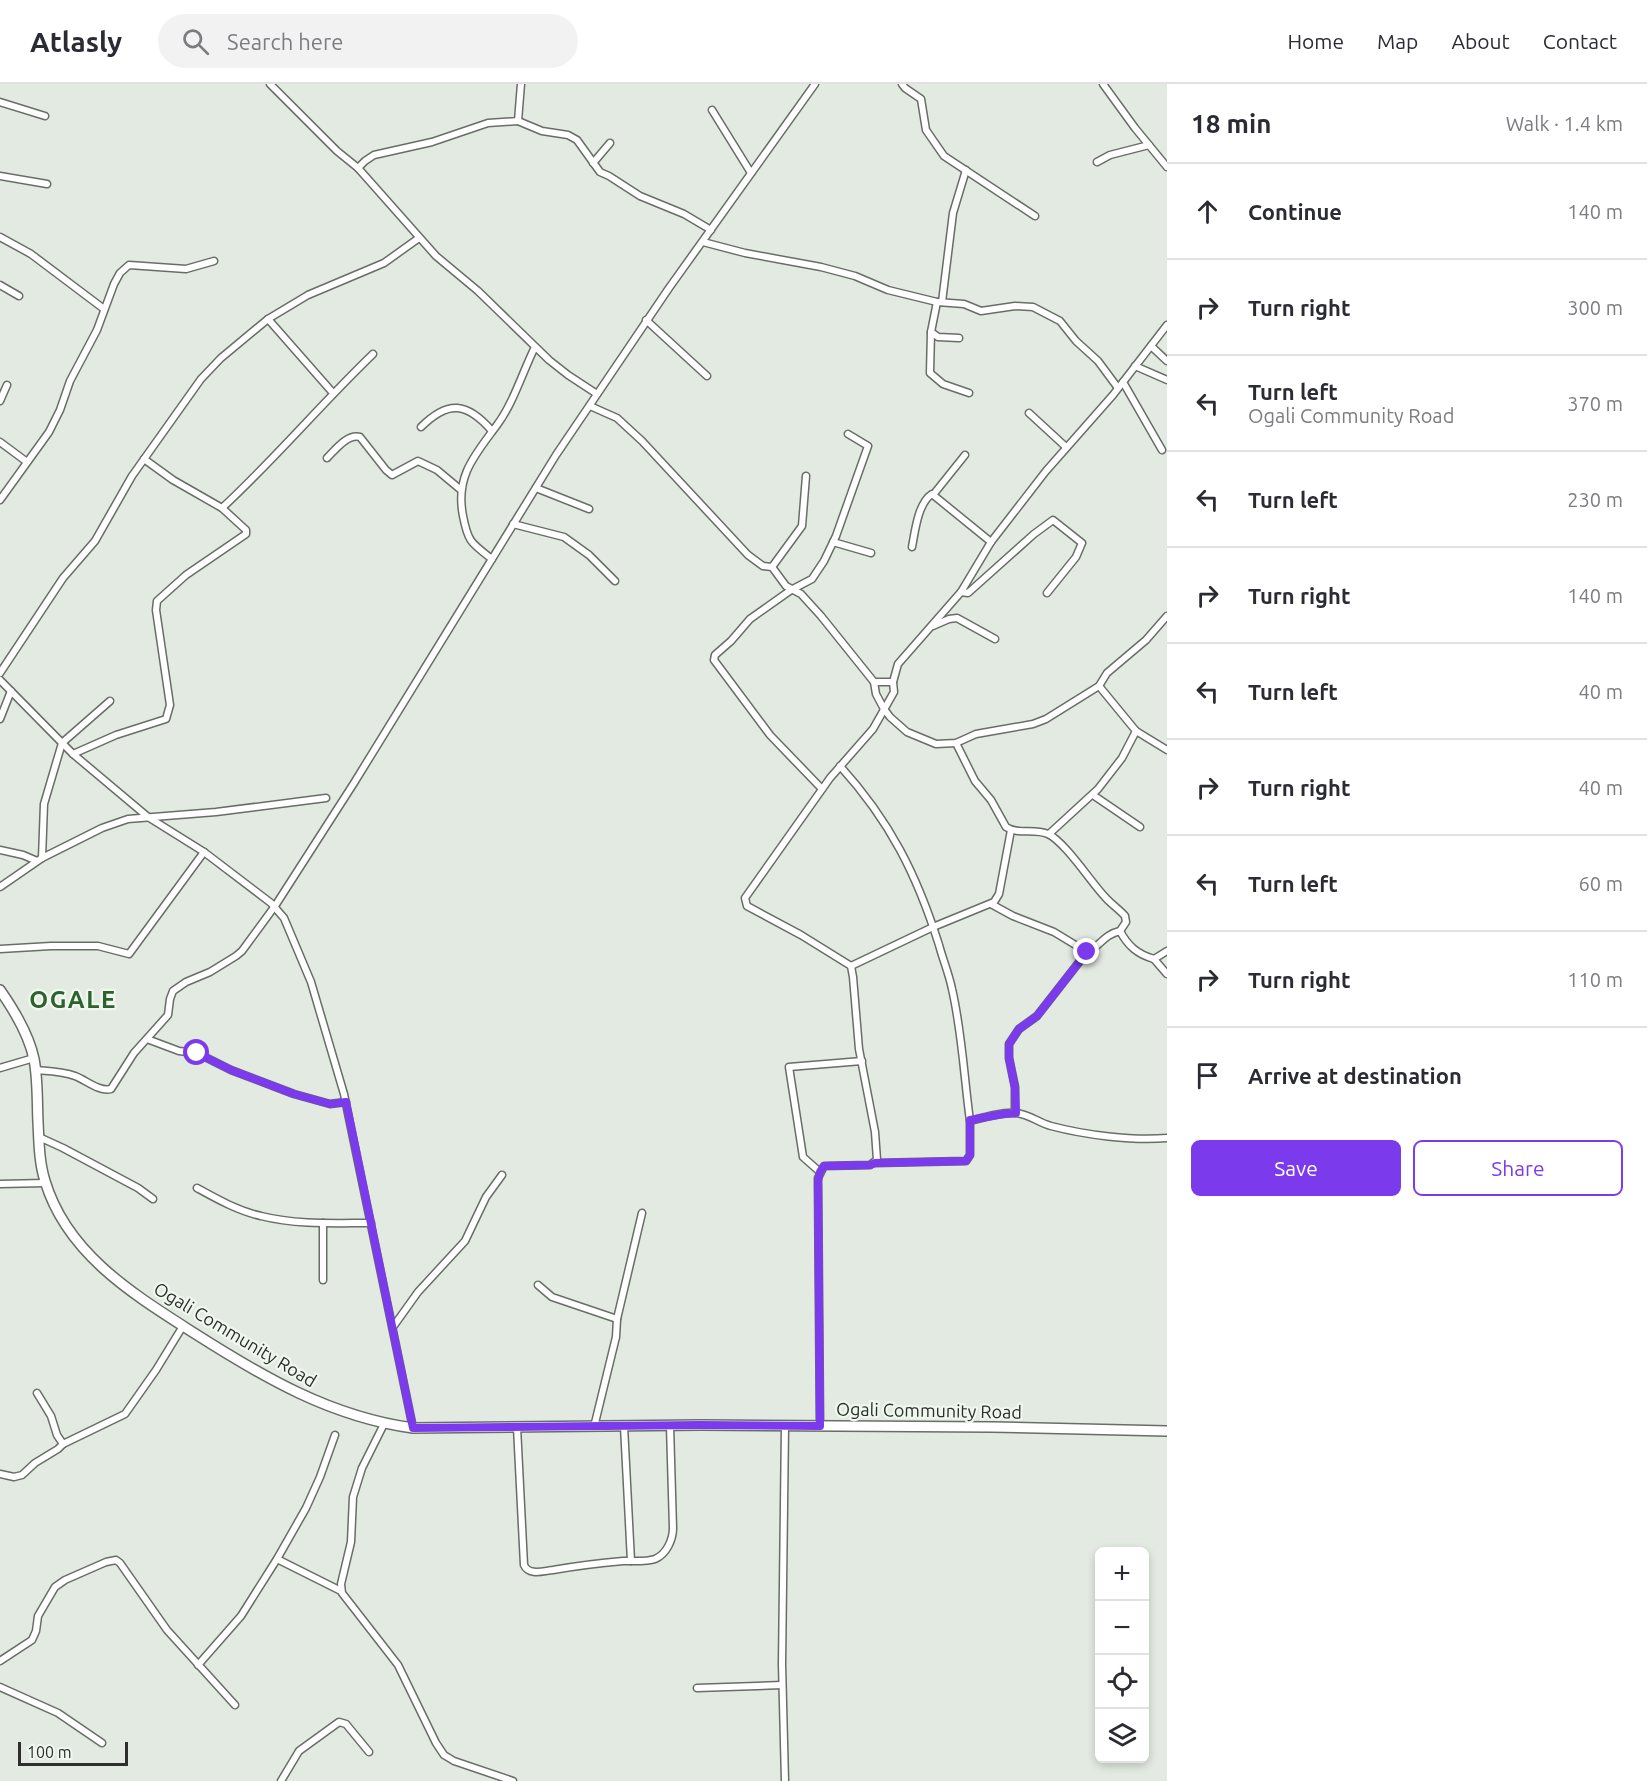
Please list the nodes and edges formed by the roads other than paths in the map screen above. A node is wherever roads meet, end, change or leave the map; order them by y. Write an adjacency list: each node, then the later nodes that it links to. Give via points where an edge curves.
1 (270, 84): 15 (street)
2 (521, 84): 9 (street)
3 (815, 84): 17 (street)
4 (902, 84): 16 (street, via 921,99 926,130 936,146)
5 (1103, 84): 11 (street)
6 (0, 102): 8 (street)
7 (712, 110): 17 (street)
8 (45, 116)
9 (518, 121): 13 (street, via 577,140); 15 (street, via 488,123 374,155)
10 (610, 143): 13 (street)
11 (1149, 145): 12 (street); 14 (street)
12 (1096, 162)
13 (593, 164): 21 (street, via 640,196)
14 (1167, 167)
15 (358, 168): 23 (street)
16 (966, 170): 20 (street); 28 (street, via 953,213)
17 (751, 173): 21 (street)
18 (0, 176): 19 (street)
19 (46, 184)
20 (1035, 216)
21 (711, 230): 24 (street)
22 (0, 237): 29 (street, via 32,254)
23 (419, 238): 30 (street, via 384,262 308,295); 36 (street)
24 (703, 242): 28 (street, via 821,267); 31 (street)
25 (214, 261): 29 (street, via 186,269 129,265 120,273)
26 (0, 285): 27 (street)
27 (19, 296)
28 (939, 302): 33 (street); 43 (street, via 964,304 981,311 1015,306 1045,312 1060,321)
29 (104, 309): 59 (street, via 49,432)
30 (268, 319): 44 (street); 58 (street, via 201,379)
31 (646, 320): 40 (street); 46 (street)
32 (1167, 325): 35 (street)
33 (931, 332): 34 (street, via 938,337); 45 (street, via 930,373 943,384)
34 (959, 338)
35 (1151, 346): 38 (street); 39 (street)
36 (535, 347): 46 (street); 51 (street)
37 (373, 354): 44 (street)
38 (1167, 361)
39 (1135, 366): 41 (street); 43 (street)
40 (707, 376)
41 (1167, 380)
42 (7, 385): 47 (street)
43 (1120, 385): 54 (street); 55 (street)
44 (333, 393): 65 (street, via 263,470)
45 (969, 393)
46 (597, 394): 48 (street)
47 (0, 401)
48 (590, 406): 61 (street); 73 (street, via 617,418 748,555 763,566)
49 (1029, 413): 54 (street)
50 (421, 427): 51 (street, via 454,407 473,414)
51 (492, 430): 62 (street, via 470,464)
52 (848, 434): 68 (street, via 868,446)
53 (0, 442): 59 (street)
54 (1066, 447): 69 (street)
55 (1162, 450)
56 (965, 455): 63 (street)
57 (327, 458): 62 (street, via 349,438 360,437 392,474 418,461 437,470)
58 (144, 459): 65 (street); 81 (street, via 95,541 63,578)
59 (27, 462): 64 (street)
60 (807, 476): 73 (street, via 802,526)
61 (536, 488): 66 (street); 67 (street)
62 (461, 490): 72 (street, via 468,539)
63 (933, 495): 69 (street); 70 (street, via 926,498)
64 (0, 500)
65 (222, 508): 94 (street, via 246,530 246,536 186,575 157,601 170,705 166,719)
66 (589, 509)
67 (513, 524): 72 (street); 74 (street, via 564,537)
68 (833, 542): 71 (street); 75 (street, via 812,579)
69 (991, 542): 76 (street)
70 (912, 547)
71 (871, 553)
72 (492, 559): 108 (street)
73 (772, 567): 75 (street)
74 (615, 581)
75 (791, 590): 83 (street, via 801,594 821,616); 96 (street, via 750,619 714,660 770,735)
76 (961, 592): 77 (street, via 968,593 1053,520 1082,543 1076,557); 79 (street)
77 (1047, 593)
78 (1167, 616): 85 (street, via 1107,673)
79 (930, 628): 80 (street, via 957,618); 84 (street, via 898,664)
80 (996, 639)
81 (0, 673)
82 (0, 680): 86 (street)
83 (874, 682): 84 (street); 88 (street)
84 (893, 682): 88 (street, via 894,692)
85 (1099, 686): 90 (street); 92 (street, via 1034,724 976,734)
86 (11, 691): 89 (street); 91 (street)
87 (110, 701): 91 (street)
88 (884, 709): 92 (street, via 912,734 936,744); 95 (street, via 873,729)
89 (0, 719)
90 (1136, 731): 93 (street); 97 (street, via 1122,758)
91 (62, 743): 94 (street); 105 (street, via 44,804)
92 (956, 743): 101 (street, via 975,780)
93 (1167, 750)
94 (73, 754): 99 (street)
95 (840, 766): 96 (street); 109 (street, via 873,806 914,873)
96 (822, 789): 115 (street, via 745,902)
97 (1093, 795): 100 (street); 102 (street)
98 (326, 798): 99 (street)
99 (148, 817): 104 (street); 105 (street, via 102,828)
100 (1140, 826)
101 (1011, 830): 102 (street, via 1032,829); 107 (street, via 999,894)
102 (1049, 834): 110 (street, via 1125,916)
103 (0, 850): 105 (street)
104 (204, 852): 108 (street); 111 (street, via 129,954 98,946)
105 (39, 860): 106 (street)
106 (0, 887)
107 (991, 904): 109 (street); 113 (street, via 1054,932)
108 (275, 906): 118 (street, via 236,956 173,991 168,1015); 123 (street, via 290,929 311,982)
109 (933, 927): 115 (street); 125 (street, via 953,992)
110 (1120, 931): 113 (street, via 1110,933); 114 (street, via 1136,951)
111 (0, 949)
112 (1167, 951): 114 (street)
113 (1087, 952): 124 (street, via 1037,1016 1019,1029 1009,1044)
114 (1154, 959): 116 (street)
115 (851, 966): 120 (street)
116 (1167, 974)
117 (0, 990): 119 (street, Ogali Community Road, via 23,1029)
118 (147, 1039): 122 (street, via 111,1089 67,1073); 123 (street, via 197,1053 303,1097 330,1104)
119 (34, 1058): 121 (street); 122 (street, Ogali Community Road)
120 (862, 1061): 128 (street, via 875,1132); 129 (street, via 789,1067 802,1157)
121 (0, 1068)
122 (35, 1070): 126 (street, Ogali Community Road)
123 (346, 1102): 137 (street)
124 (1016, 1113): 125 (street); 127 (street, via 1083,1132)
125 (970, 1120): 128 (street, via 970,1155 966,1161)
126 (39, 1137): 131 (street, Ogali Community Road); 134 (street)
127 (1167, 1138)
128 (875, 1163): 129 (street, via 824,1166)
129 (820, 1172): 148 (street)
130 (502, 1175): 142 (street, via 486,1197 465,1241 418,1292)
131 (45, 1183): 132 (street); 141 (street, Ogali Community Road, via 63,1221 90,1256 131,1292)
132 (0, 1184)
133 (197, 1188): 136 (street, via 260,1216)
134 (153, 1199)
135 (642, 1213): 140 (street)
136 (322, 1223): 137 (street); 138 (street)
137 (371, 1223): 142 (street)
138 (323, 1280)
139 (538, 1284): 140 (street, via 552,1297)
140 (616, 1319): 150 (street)
141 (183, 1326): 144 (street, Ogali Community Road, via 298,1394); 154 (street, via 125,1414)
142 (393, 1327): 151 (street)
143 (37, 1393): 154 (street)
144 (384, 1424): 151 (street, Ogali Community Road); 158 (street, via 353,1497 351,1542)
145 (624, 1426): 146 (street, Ogali Community Road); 150 (street, Ogali Community Road); 157 (street)
146 (670, 1426): 147 (street, Ogali Community Road); 157 (street, via 670,1544 654,1559)
147 (785, 1426): 148 (street, Ogali Community Road); 161 (street)
148 (820, 1426): 152 (street, Ogali Community Road)
149 (517, 1427): 150 (street, Ogali Community Road); 151 (street, Ogali Community Road); 157 (street, via 526,1569 542,1571)
150 (594, 1427)
151 (413, 1428)
152 (1167, 1431)
153 (334, 1435): 156 (street, via 306,1508)
154 (63, 1444): 155 (street, via 22,1475)
155 (0, 1474)
156 (277, 1559): 158 (street); 160 (street, via 241,1616)
157 (631, 1561)
158 (342, 1592): 168 (street, via 398,1665 444,1755)
159 (0, 1661): 160 (street, via 32,1640 38,1616 55,1587 113,1560 120,1563 167,1630)
160 (198, 1665): 164 (street)
161 (782, 1685): 163 (street); 169 (street)
162 (0, 1687): 165 (street, via 58,1713)
163 (697, 1688)
164 (235, 1705)
165 (102, 1743)
166 (369, 1752): 167 (street, via 346,1724 339,1722 299,1751)
167 (281, 1781)
168 (513, 1781)
169 (785, 1781)

